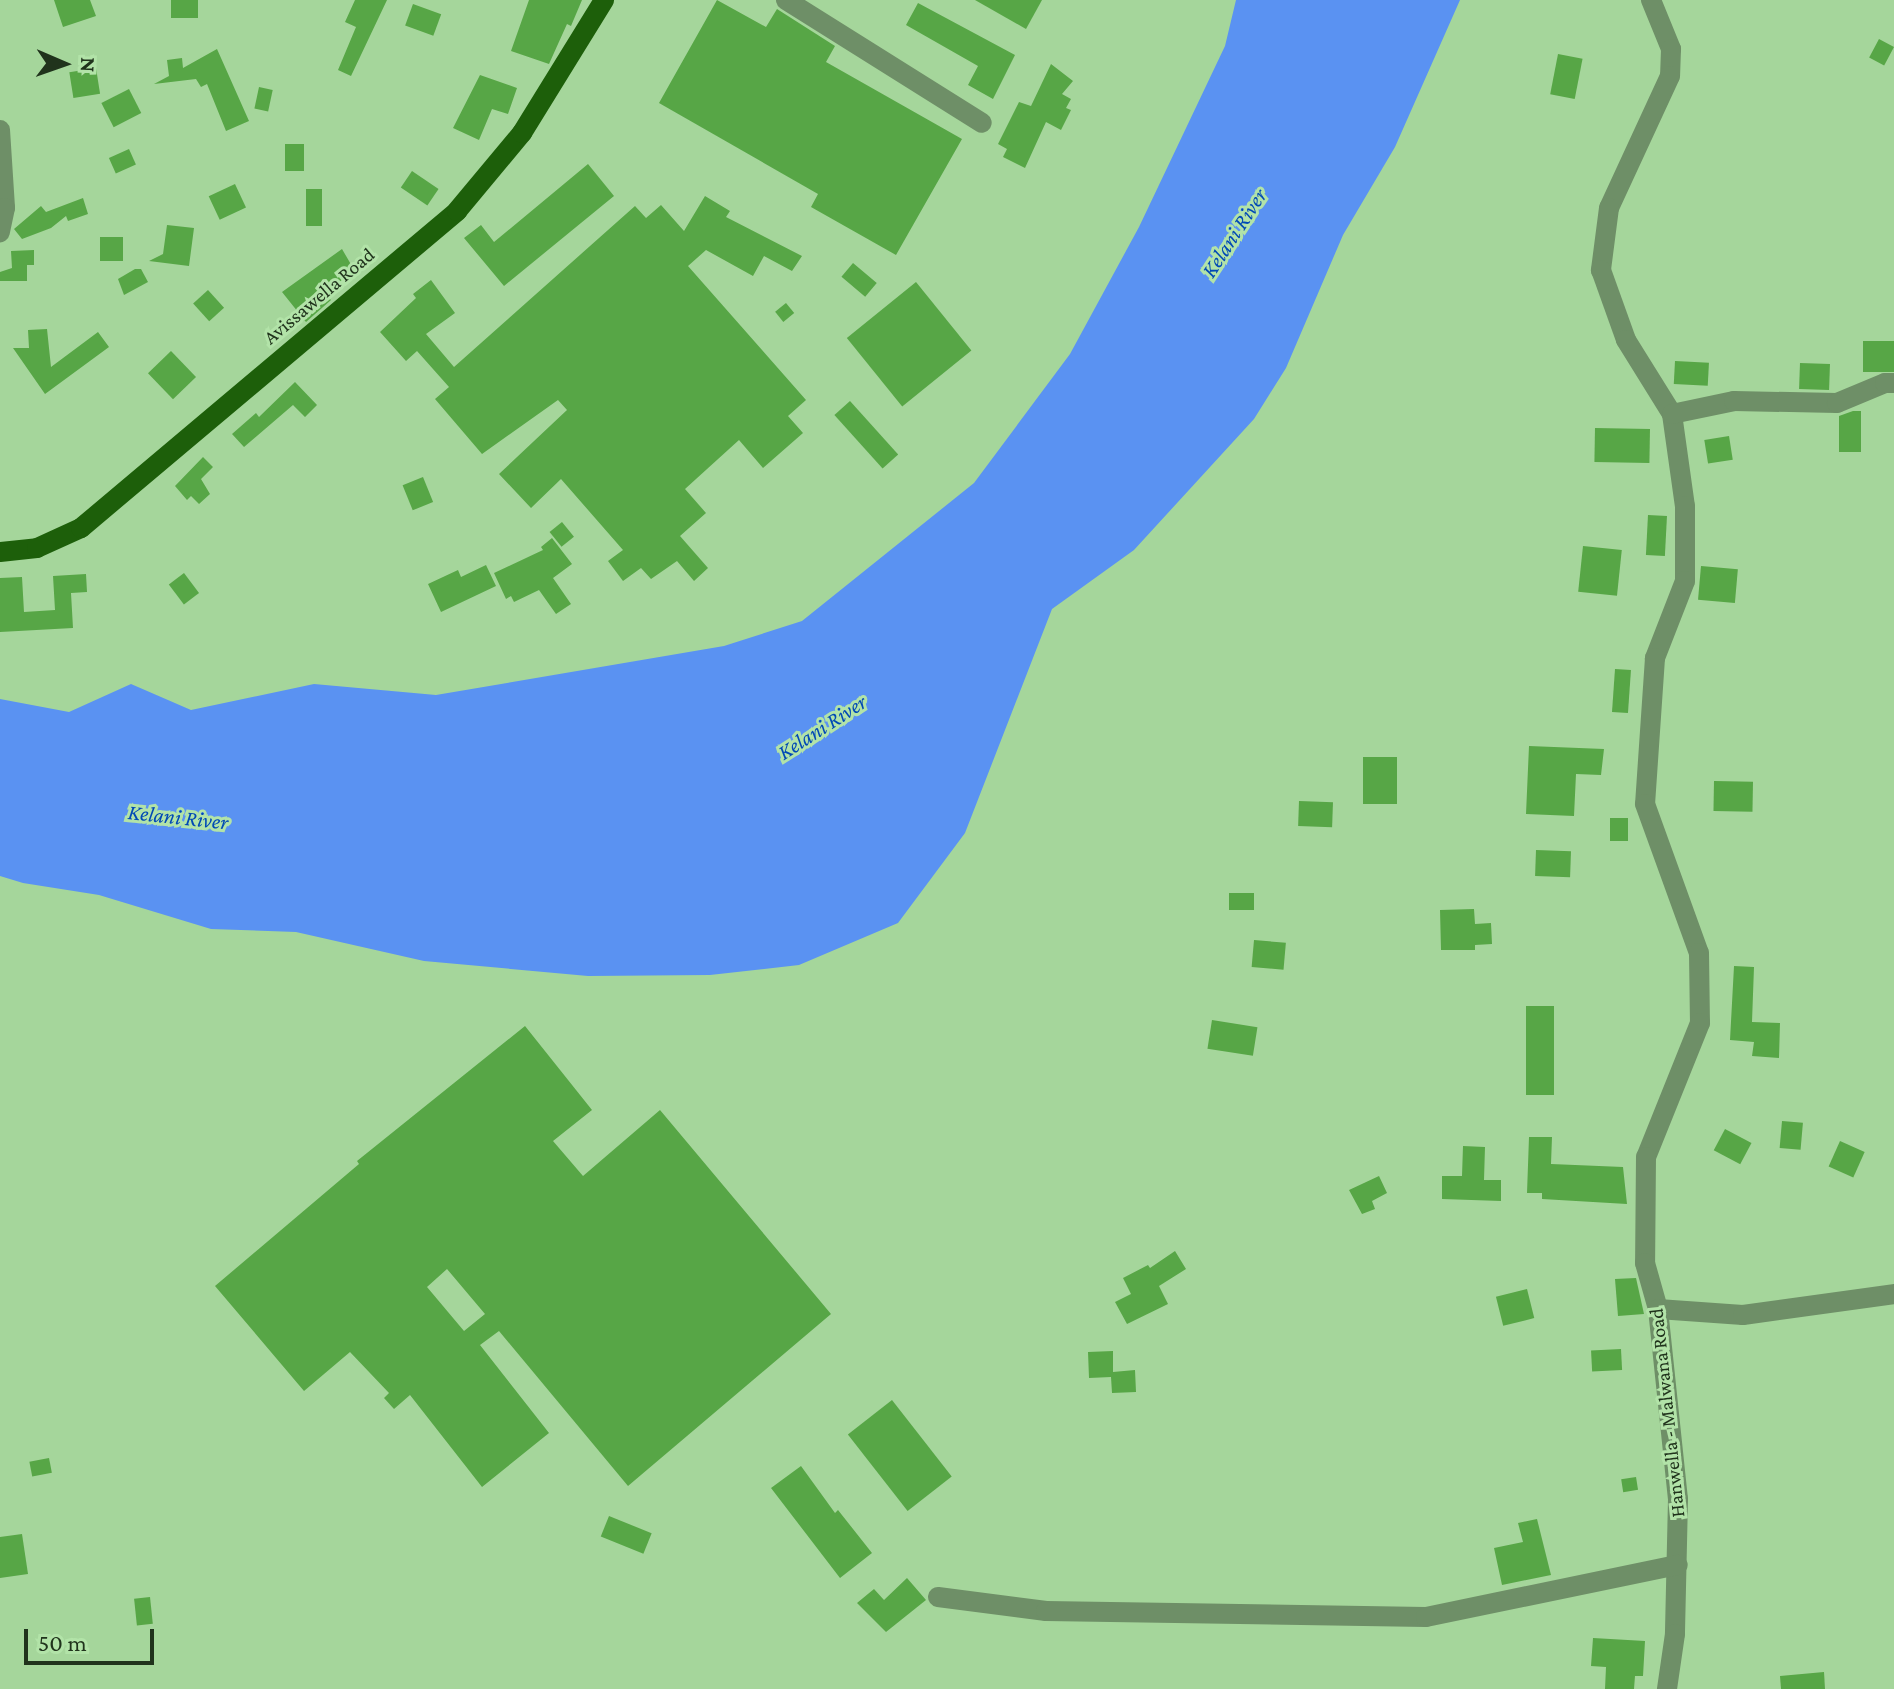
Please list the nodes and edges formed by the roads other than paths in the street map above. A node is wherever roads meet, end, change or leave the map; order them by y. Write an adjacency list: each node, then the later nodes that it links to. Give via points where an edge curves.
1 (604, 0): 9 (main road, Avissawella Road, via 522,133 457,211 81,528 37,548)
2 (786, 0): 4 (street)
3 (1651, 0): 8 (street, Hanwella - Malwana Road, via 1671,49 1670,76 1609,208 1601,270 1626,340)
4 (982, 123)
5 (0, 130): 6 (street, via 5,208)
6 (0, 232)
7 (1894, 383): 8 (street, via 1837,403 1734,401)
8 (1672, 414): 11 (street, Hanwella - Malwana Road, via 1685,506 1685,581 1655,658 1645,804 1699,953 1700,1023 1646,1157 1645,1263)
9 (0, 552)
10 (1894, 1294): 11 (street, via 1743,1315)
11 (1658, 1309): 12 (street, Hanwella - Malwana Road, via 1678,1499)
12 (1678, 1565): 13 (street, via 1426,1617 1046,1611); 14 (street, Hanwella - Malwana Road)
13 (938, 1597)
14 (1667, 1689)

